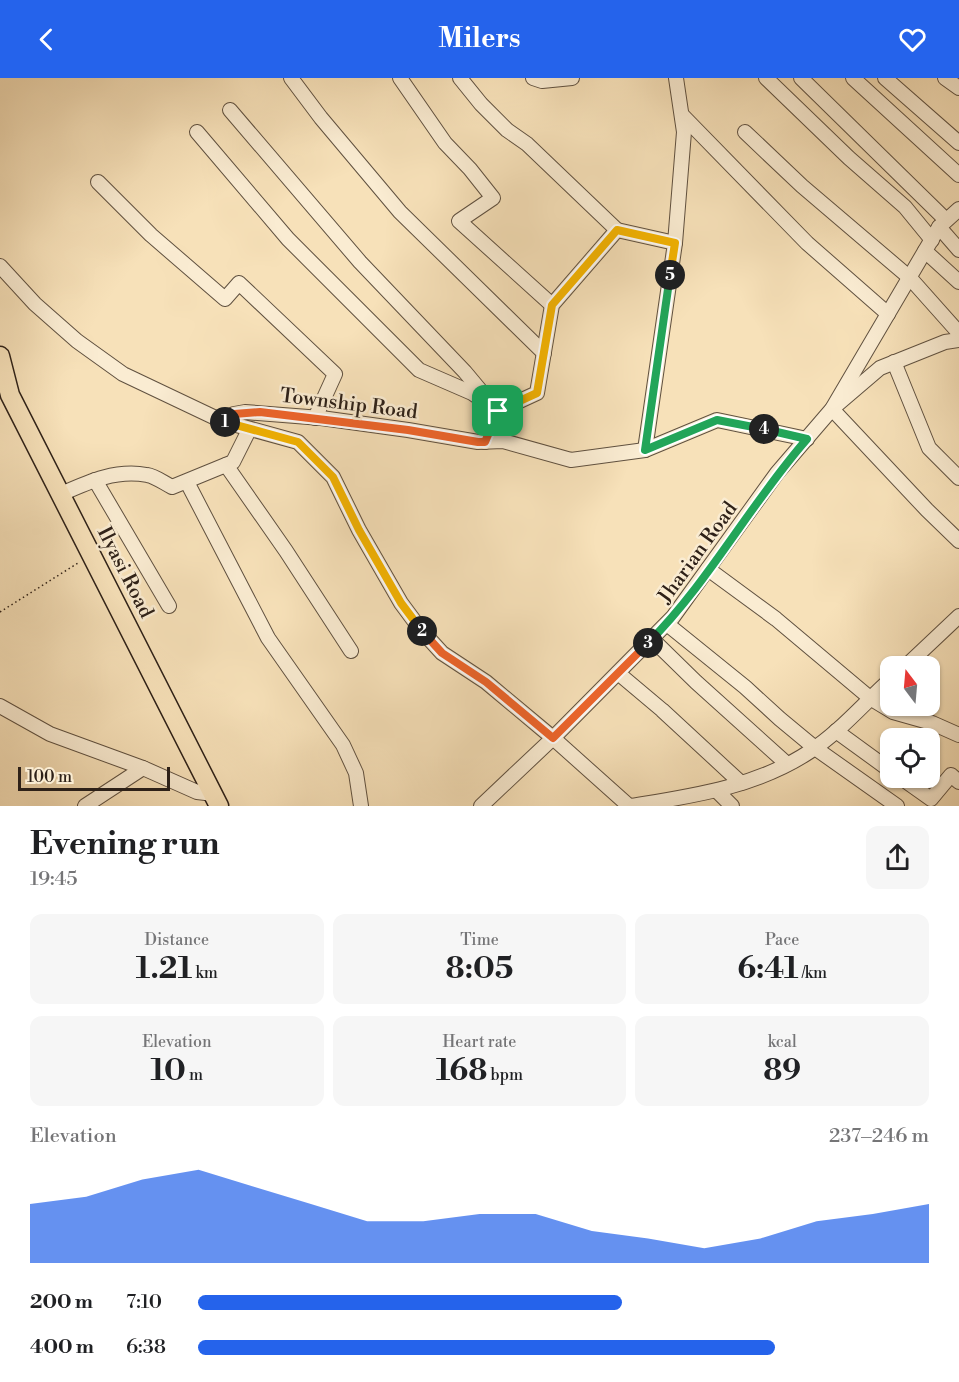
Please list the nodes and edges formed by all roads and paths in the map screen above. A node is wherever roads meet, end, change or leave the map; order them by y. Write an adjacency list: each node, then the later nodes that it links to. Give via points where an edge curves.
1 (291, 78): 33 (street, via 400,212)
2 (400, 78): 29 (street, via 445,143 493,198 459,220)
3 (460, 78): 22 (street, via 507,130 527,144)
4 (533, 78): 5 (street)
5 (572, 78)
6 (676, 78): 14 (street)
7 (766, 78): 24 (street, via 905,207)
8 (853, 78): 18 (street)
9 (885, 78): 17 (street)
10 (945, 78): 12 (street)
11 (804, 79): 21 (street)
12 (959, 88)
13 (230, 110): 37 (street, via 360,262)
14 (682, 115): 23 (street); 30 (street, via 807,243)
15 (197, 132): 37 (street, via 288,239 419,370 472,393)
16 (745, 132): 27 (street)
17 (959, 142)
18 (959, 176)
19 (98, 182): 38 (street, via 151,235 225,299 239,284 334,374)
20 (959, 209): 21 (street)
21 (943, 224): 24 (street); 25 (street)
22 (617, 230): 23 (street); 29 (street)
23 (675, 243): 43 (street)
24 (929, 246): 27 (street); 28 (street)
25 (959, 250)
26 (0, 266): 39 (street, via 77,341 123,374)
27 (910, 278): 30 (street); 31 (street)
28 (959, 282)
29 (552, 305): 33 (street)
30 (888, 315): 36 (street)
31 (959, 333)
32 (959, 340): 35 (street)
33 (544, 353): 37 (street, via 537,393)
34 (0, 356): 48 (main road, Ilyasi Road, via 10,395)
35 (894, 362): 36 (street, via 880,368); 45 (street, via 928,448)
36 (832, 409): 41 (street, Jharian Road); 49 (street)
37 (498, 411): 42 (street)
38 (315, 418): 39 (street, Township Road, via 245,412); 42 (street, Township Road)
39 (222, 421): 40 (street)
40 (249, 430): 44 (street, via 233,462); 65 (street, via 298,442 333,477 365,541 421,630 442,653 486,682)
41 (807, 439): 43 (street, Township Road, via 717,420); 51 (street, Jharian Road, via 777,472)
42 (485, 442): 43 (street, Township Road, via 503,441 571,460)
43 (645, 450)
44 (226, 465): 47 (street); 57 (street)
45 (959, 478)
46 (95, 480): 47 (street, via 122,473 149,475 172,487); 48 (street); 52 (street)
47 (187, 482): 77 (street, via 268,638 343,745 356,774)
48 (61, 494): 50 (main road, Ilyasi Road)
49 (959, 541)
50 (92, 554): 53 (path); 74 (main road, Ilyasi Road)
51 (708, 569): 55 (street, Jharian Road); 61 (street, via 776,619)
52 (169, 606)
53 (0, 612)
54 (959, 616): 58 (street)
55 (667, 624): 56 (street, Jharian Road); 66 (street)
56 (652, 639): 59 (street, Jharian Road); 68 (street)
57 (351, 651)
58 (917, 656)
59 (618, 673): 65 (street, Jharian Road); 71 (street)
60 (880, 689): 61 (street)
61 (870, 698): 63 (street); 64 (street, via 893,712)
62 (0, 706): 69 (street, via 50,734)
63 (836, 731): 66 (street); 67 (street)
64 (959, 735)
65 (553, 738): 78 (street, Jharian Road); 79 (street)
66 (815, 748): 68 (street); 81 (street)
67 (880, 763)
68 (787, 764): 71 (street)
69 (143, 768): 74 (street); 76 (street)
70 (959, 782): 72 (street, via 951,775 931,799)
71 (741, 783): 73 (street)
72 (916, 788)
73 (717, 791): 75 (street); 80 (street)
74 (217, 800)
75 (688, 801): 79 (street)
76 (86, 806)
77 (362, 806)
78 (481, 806)
79 (630, 806)
80 (732, 806)
81 (897, 806)

